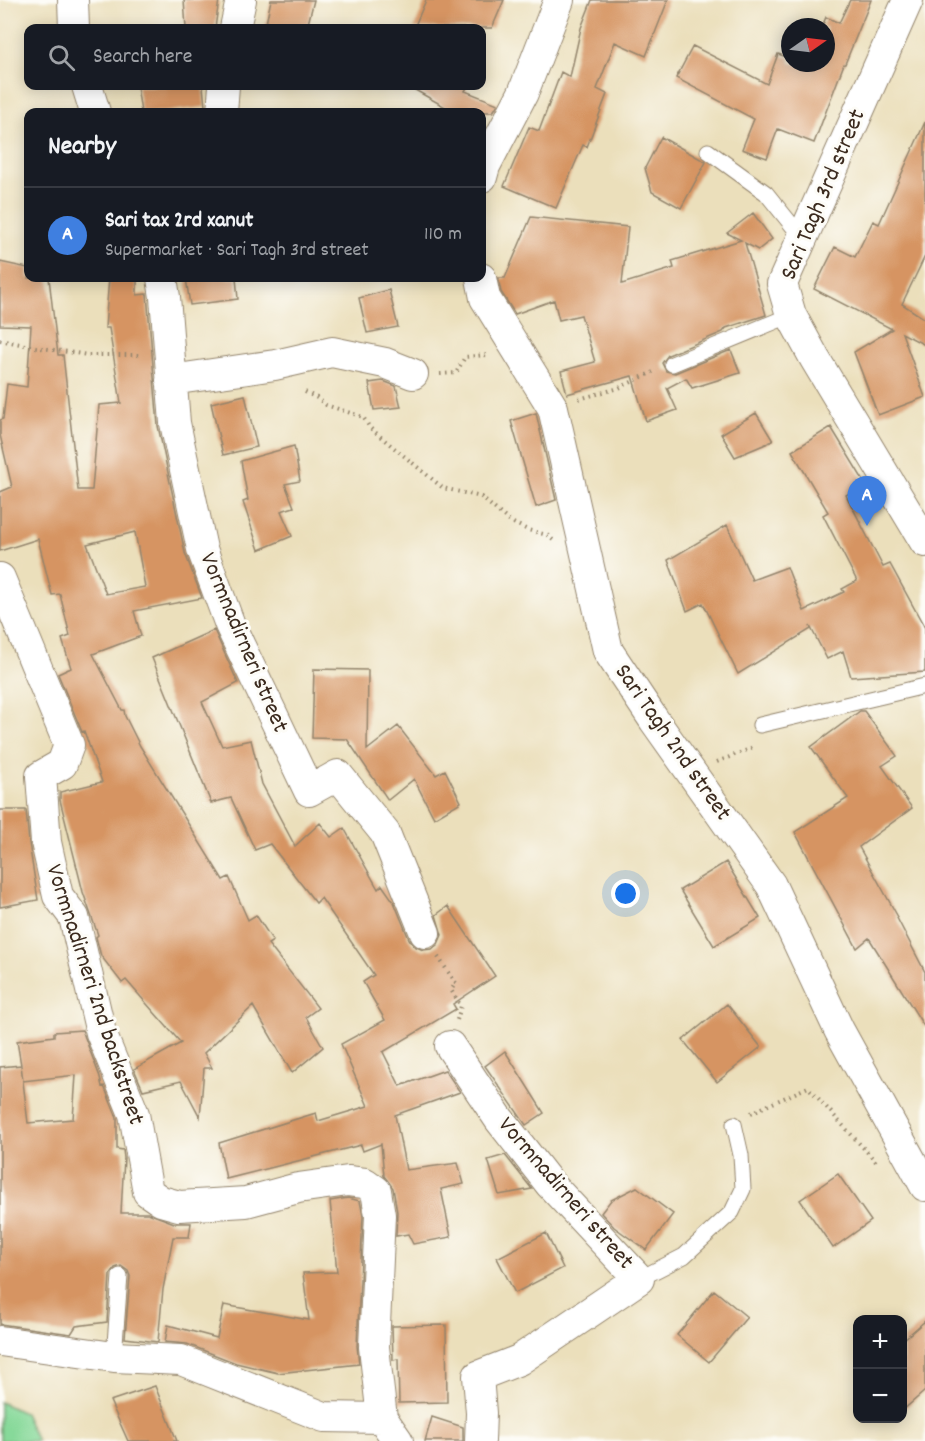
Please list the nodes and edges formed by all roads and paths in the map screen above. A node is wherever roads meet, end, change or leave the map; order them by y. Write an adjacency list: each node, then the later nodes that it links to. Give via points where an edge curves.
1 (73, 0): 5 (street)
2 (241, 0): 6 (street)
3 (559, 0): 12 (street, via 523,93)
4 (908, 0): 13 (street, Sari Tagh 3rd street)
5 (74, 24)
6 (236, 24)
7 (88, 90): 9 (street)
8 (224, 90): 10 (street)
9 (94, 108)
10 (222, 108)
11 (708, 151): 13 (lane, via 766,193)
12 (486, 162)
13 (803, 239): 16 (street, Sari Tagh 3rd street, via 782,284)
14 (163, 282): 20 (street, Vormnadirneri street)
15 (482, 282): 23 (street, Sari Tagh 2nd street, via 485,298)
16 (791, 315): 19 (lane); 24 (street, Sari Tagh 3rd street)
17 (0, 340): 20 (path)
18 (495, 355): 21 (path, via 465,357 456,373)
19 (672, 364): 23 (path, via 619,388)
20 (171, 367): 21 (street, via 275,365 332,352 385,363); 31 (street, Vormnadirneri street, via 175,423 202,549 230,625 309,791 338,776 385,833)
21 (413, 374)
22 (305, 392): 25 (path, via 326,405 363,417 370,428 443,488 481,497 509,520 547,535 568,554)
23 (553, 408): 25 (street, Sari Tagh 2nd street)
24 (925, 542)
25 (587, 558): 30 (street, Sari Tagh 2nd street, via 608,651)
26 (0, 578): 40 (street, Vormnadirneri 2nd backstreet, via 69,745 62,764 41,776 46,842 58,896 74,917 101,1033 134,1114 148,1192 179,1206 246,1202 298,1188 348,1181 365,1183 376,1191 380,1215 374,1347)
27 (925, 686): 28 (lane)
28 (760, 725)
29 (756, 745): 30 (path)
30 (691, 771): 35 (street, Sari Tagh 2nd street, via 771,885 839,1030)
31 (425, 933): 32 (path, via 456,983 451,990 461,1006)
32 (450, 1047): 37 (street, Vormnadirneri street, via 498,1119 550,1184)
33 (734, 1124): 34 (path, via 808,1088); 37 (lane, via 743,1189 732,1212 684,1256)
34 (882, 1169)
35 (925, 1186)
36 (120, 1276): 39 (lane)
37 (639, 1279): 41 (street, Vormnadirneri street, via 519,1360 478,1376)
38 (0, 1341): 39 (street)
39 (114, 1357): 40 (street, via 181,1360 324,1417)
40 (390, 1429)
41 (480, 1441)

